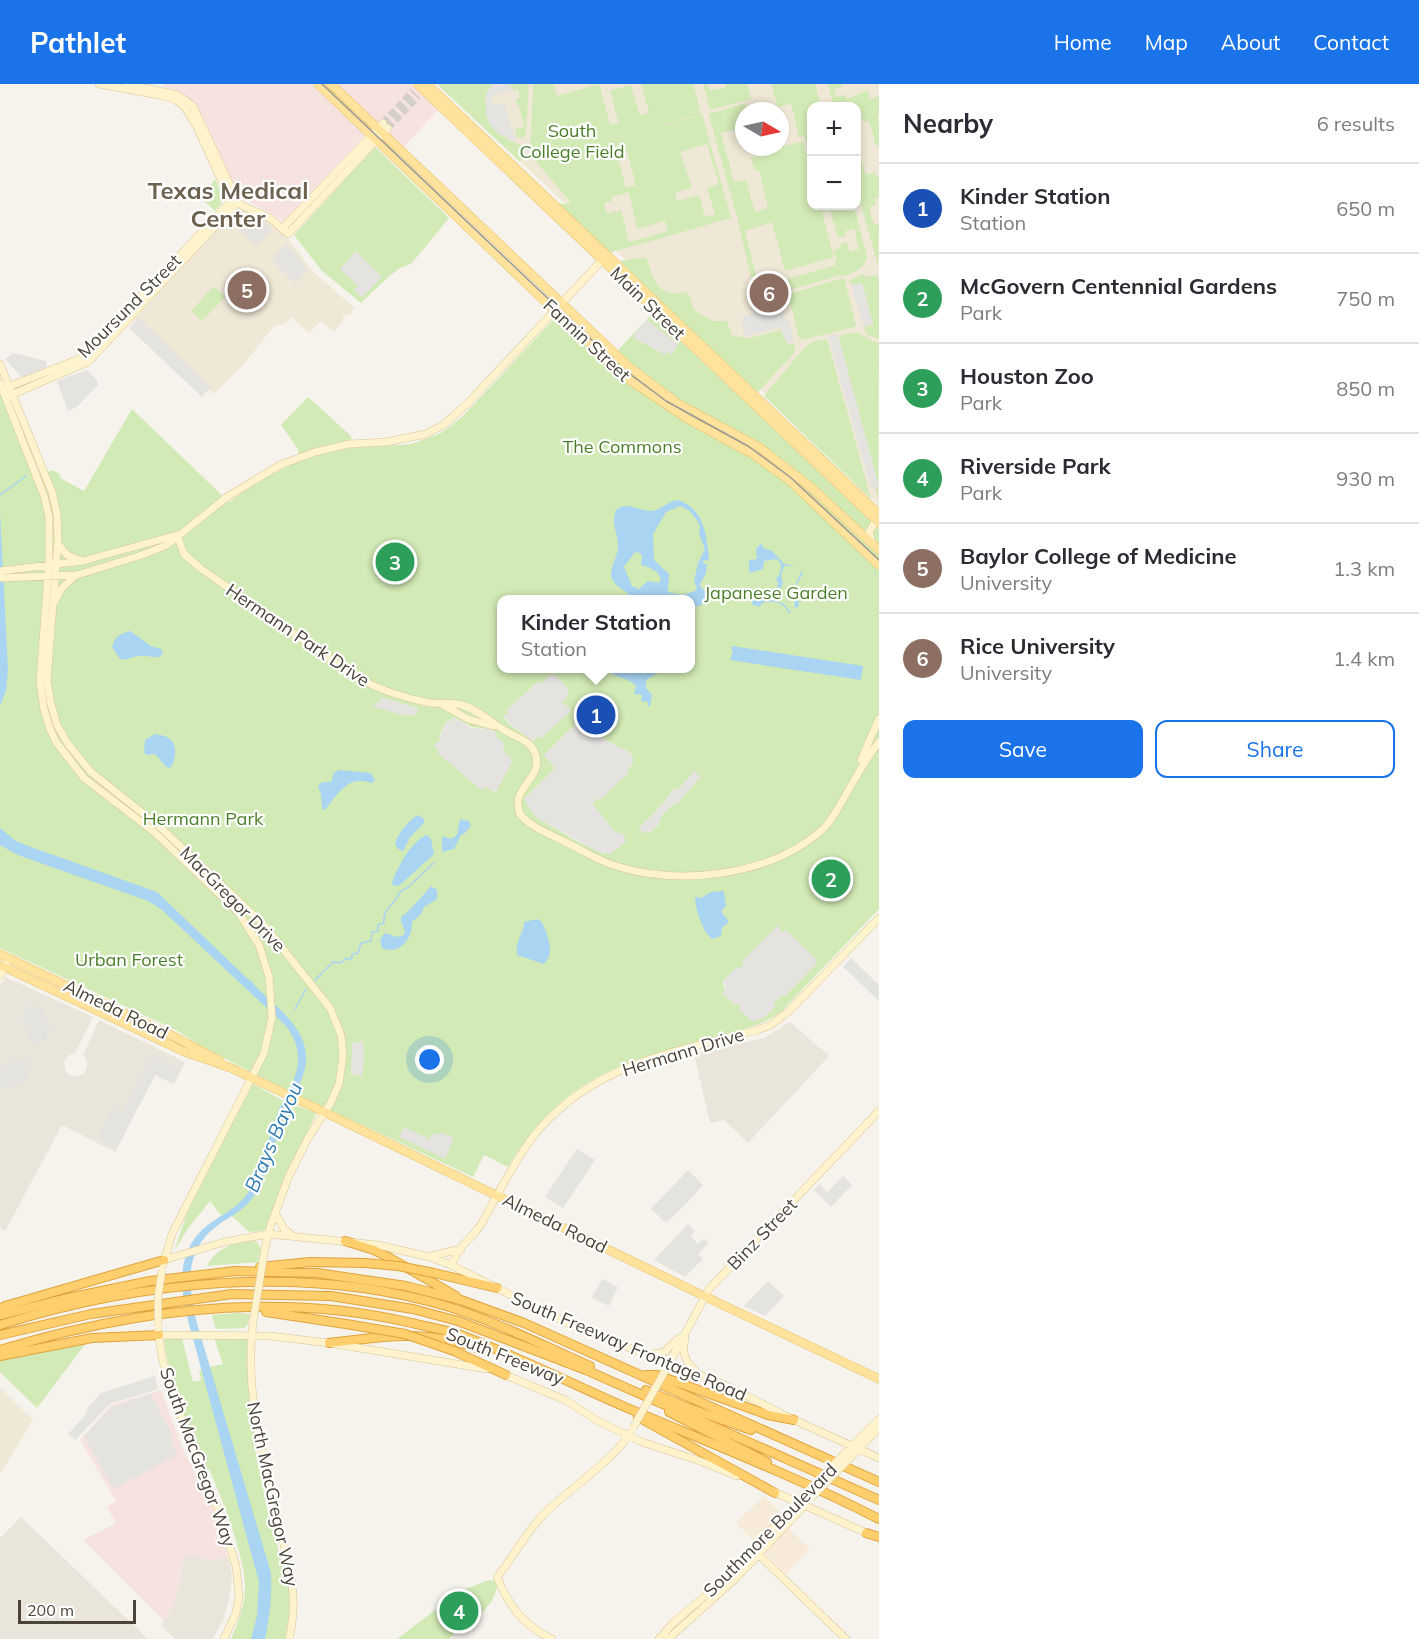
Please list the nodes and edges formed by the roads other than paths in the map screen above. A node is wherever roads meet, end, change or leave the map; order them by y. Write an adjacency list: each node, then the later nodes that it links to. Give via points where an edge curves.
1 (99, 84): 8 (main road, via 159,95 184,106 228,195)
2 (126, 84): 8 (main road, via 178,95 193,106)
3 (318, 84): 6 (main road, Fannin Street)
4 (331, 84): 6 (main road, Fannin Street)
5 (421, 88): 12 (main road, Main Street)
6 (380, 131): 7 (main road, Fannin Street); 8 (main road, via 285,231); 9 (main road, Fannin Street)
7 (434, 195): 9 (main road, via 454,209); 10 (main road, Fannin Street)
8 (236, 199): 16 (main road, Moursund Street, via 88,362)
9 (464, 210): 11 (main road, Fannin Street)
10 (457, 217): 11 (main road, via 462,215); 14 (main road, Fannin Street)
11 (481, 227): 13 (main road, Fannin Street)
12 (605, 258): 13 (main road); 18 (main road, Main Street)
13 (562, 304): 14 (main road); 21 (main road, Fannin Street, via 610,351 659,390 759,447 811,487)
14 (555, 311): 19 (main road, via 443,426 411,438 349,444 315,452 280,465 244,485); 25 (main road, Fannin Street, via 655,399 735,443 789,480)
15 (0, 364): 16 (main road)
16 (6, 390): 17 (main road)
17 (40, 472): 20 (main road, MacGregor Drive, via 55,505); 26 (main road, MacGregor Drive, via 49,517)
18 (878, 518): 21 (main road, via 869,532)
19 (177, 535): 23 (main road); 29 (main road, via 167,545); 38 (main road, Hermann Park Drive, via 184,554 200,568 356,677 399,696 441,704 468,719 499,727 529,744 536,758 535,772 519,798 523,818 607,863 652,874 713,874 743,868 768,860 825,827)
20 (58, 541): 23 (main road, via 67,555); 24 (main road, MacGregor Drive)
21 (872, 543): 22 (main road, Fannin Street)
22 (879, 550)
23 (83, 561): 24 (main road)
24 (57, 565): 26 (main road); 31 (main road, MacGregor Drive)
25 (879, 565)
26 (48, 566): 28 (main road); 30 (main road, MacGregor Drive)
27 (0, 571): 28 (main road)
28 (24, 573): 30 (main road); 32 (main road)
29 (77, 575): 31 (main road); 33 (main road, via 62,588)
30 (47, 577): 31 (main road); 37 (main road, MacGregor Drive, via 41,695 50,729)
31 (56, 577): 33 (main road, MacGregor Drive)
32 (0, 578)
33 (53, 606): 36 (main road, MacGregor Drive, via 48,692 57,725)
34 (879, 718): 38 (main road, Hermann Park Drive)
35 (879, 742): 38 (main road, Hermann Park Drive)
36 (83, 764): 37 (main road); 39 (main road, MacGregor Drive, via 160,827)
37 (76, 768): 40 (main road, MacGregor Drive, via 154,832)
38 (848, 790)
39 (244, 906): 40 (main road); 51 (main road, MacGregor Drive, via 280,944 325,1001 337,1023 343,1066 337,1090)
40 (238, 912): 49 (main road, MacGregor Drive, via 259,945 269,977 272,1006 270,1033)
41 (877, 924): 52 (main road, Hermann Drive, via 771,1024 628,1066 584,1089 534,1136)
42 (0, 954): 43 (main road, Almeda Road)
43 (9, 958): 44 (main road); 46 (main road, Almeda Road)
44 (2, 966): 45 (main road); 47 (main road, Almeda Road)
45 (0, 975)
46 (104, 1003): 47 (main road); 48 (main road, Almeda Road)
47 (100, 1011): 48 (main road, Almeda Road, via 185,1052)
48 (231, 1068): 49 (main road, Almeda Road)
49 (253, 1078): 51 (main road, Almeda Road); 61 (main road, South MacGregor Way, via 176,1225)
50 (879, 1111): 66 (main road, Binz Street)
51 (324, 1112): 52 (main road, Almeda Road); 53 (main road, North MacGregor Way, via 298,1156)
52 (497, 1195): 59 (main road, Hermann Drive, via 480,1227); 66 (main road, Almeda Road)
53 (275, 1213): 54 (main road, North MacGregor Way); 56 (main road, via 286,1231)
54 (268, 1234): 55 (main road, South Freeway Frontage Road); 56 (main road, South Freeway Frontage Road); 58 (main road, North MacGregor Way)
55 (247, 1237): 58 (main road, via 260,1241); 61 (main road, South Freeway Frontage Road)
56 (295, 1237): 57 (main road, South Freeway Frontage Road)
57 (345, 1241): 60 (main road, South Freeway Frontage Road); 67 (highway, via 390,1258)
58 (266, 1248): 74 (main road, North MacGregor Way, bridge)
59 (460, 1249): 60 (main road); 62 (main road, Hermann Drive)
60 (430, 1257): 62 (main road, South Freeway Frontage Road)
61 (168, 1258): 69 (highway, via 5,1306); 72 (main road, South MacGregor Way, bridge, via 158,1297)
62 (451, 1265): 65 (main road, South Freeway Frontage Road)
63 (235, 1270): 64 (highway, South Freeway); 65 (highway, bridge, via 310,1262 364,1263 398,1266); 67 (highway, South Freeway, via 316,1273 406,1286)
64 (150, 1286): 69 (highway, South Freeway); 70 (highway); 97 (highway, via 337,1284 445,1306 689,1408)
65 (497, 1288): 77 (main road, South Freeway Frontage Road, via 571,1325)
66 (704, 1296): 71 (main road, Binz Street); 85 (main road, Almeda Road)
67 (461, 1299): 83 (highway, South Freeway)
68 (243, 1307): 76 (highway, South Freeway, via 150,1316); 80 (highway, South Freeway, via 336,1309 381,1316 456,1333); 82 (highway, bridge, via 405,1334)
69 (0, 1312)
70 (0, 1325)
71 (686, 1331): 77 (main road, via 663,1353); 79 (main road, Binz Street); 84 (main road, via 685,1359)
72 (161, 1332): 74 (main road); 78 (highway, via 92,1338); 109 (main road, South MacGregor Way, via 163,1362 236,1566 239,1595)
73 (0, 1335): 81 (highway, via 92,1314 232,1294 331,1296 413,1309 458,1321)
74 (251, 1335): 75 (main road); 110 (main road, North MacGregor Way, via 252,1401 258,1438 293,1580 294,1612)
75 (329, 1343): 80 (highway, via 388,1336 428,1337 454,1341); 82 (main road, via 479,1367)
76 (0, 1350)
77 (648, 1355): 79 (main road, South Freeway Frontage Road)
78 (0, 1356)
79 (670, 1362): 84 (main road, South Freeway Frontage Road); 91 (main road, Binz Street, bridge)
80 (534, 1366): 86 (highway, South Freeway)
81 (586, 1370): 99 (highway, via 741,1448); 101 (highway)
82 (506, 1375): 90 (main road, via 565,1400)
83 (641, 1375): 88 (highway, via 657,1376); 97 (highway, South Freeway)
84 (705, 1377): 88 (main road, South Freeway Frontage Road)
85 (879, 1379)
86 (598, 1395): 99 (highway, South Freeway); 100 (highway)
87 (879, 1419): 94 (main road, Southmore Boulevard)
88 (794, 1420): 94 (main road, South Freeway Frontage Road)
89 (879, 1428): 92 (main road, Southmore Boulevard)
90 (616, 1430): 91 (main road); 95 (main road)
91 (631, 1432): 93 (main road); 95 (main road, Binz Street)
92 (872, 1436): 94 (main road, Southmore Boulevard); 96 (main road, via 869,1445)
93 (642, 1442): 95 (main road); 100 (main road, via 710,1464)
94 (856, 1447): 96 (main road, South Freeway Frontage Road); 99 (main road, Southmore Boulevard, bridge)
95 (620, 1448): 111 (main road, via 543,1515 497,1576 517,1614 534,1630)
96 (879, 1458)
97 (830, 1460): 98 (highway, South Freeway)
98 (879, 1482)
99 (808, 1492): 102 (main road, Southmore Boulevard); 104 (highway, South Freeway)
100 (780, 1495): 102 (main road); 103 (main road, via 788,1504)
101 (879, 1500)
102 (800, 1504): 103 (main road, Southmore Boulevard); 105 (main road); 107 (main road, Southmore Boulevard)
103 (787, 1516): 107 (main road, Southmore Boulevard)
104 (879, 1519)
105 (866, 1533): 106 (highway)
106 (879, 1538)
107 (756, 1552): 108 (main road, Southmore Boulevard); 114 (main road)
108 (689, 1614): 112 (main road, Southmore Boulevard); 113 (main road, Southmore Boulevard)
109 (224, 1639)
110 (289, 1639)
111 (552, 1639)
112 (659, 1639)
113 (668, 1639)
114 (846, 1639)

